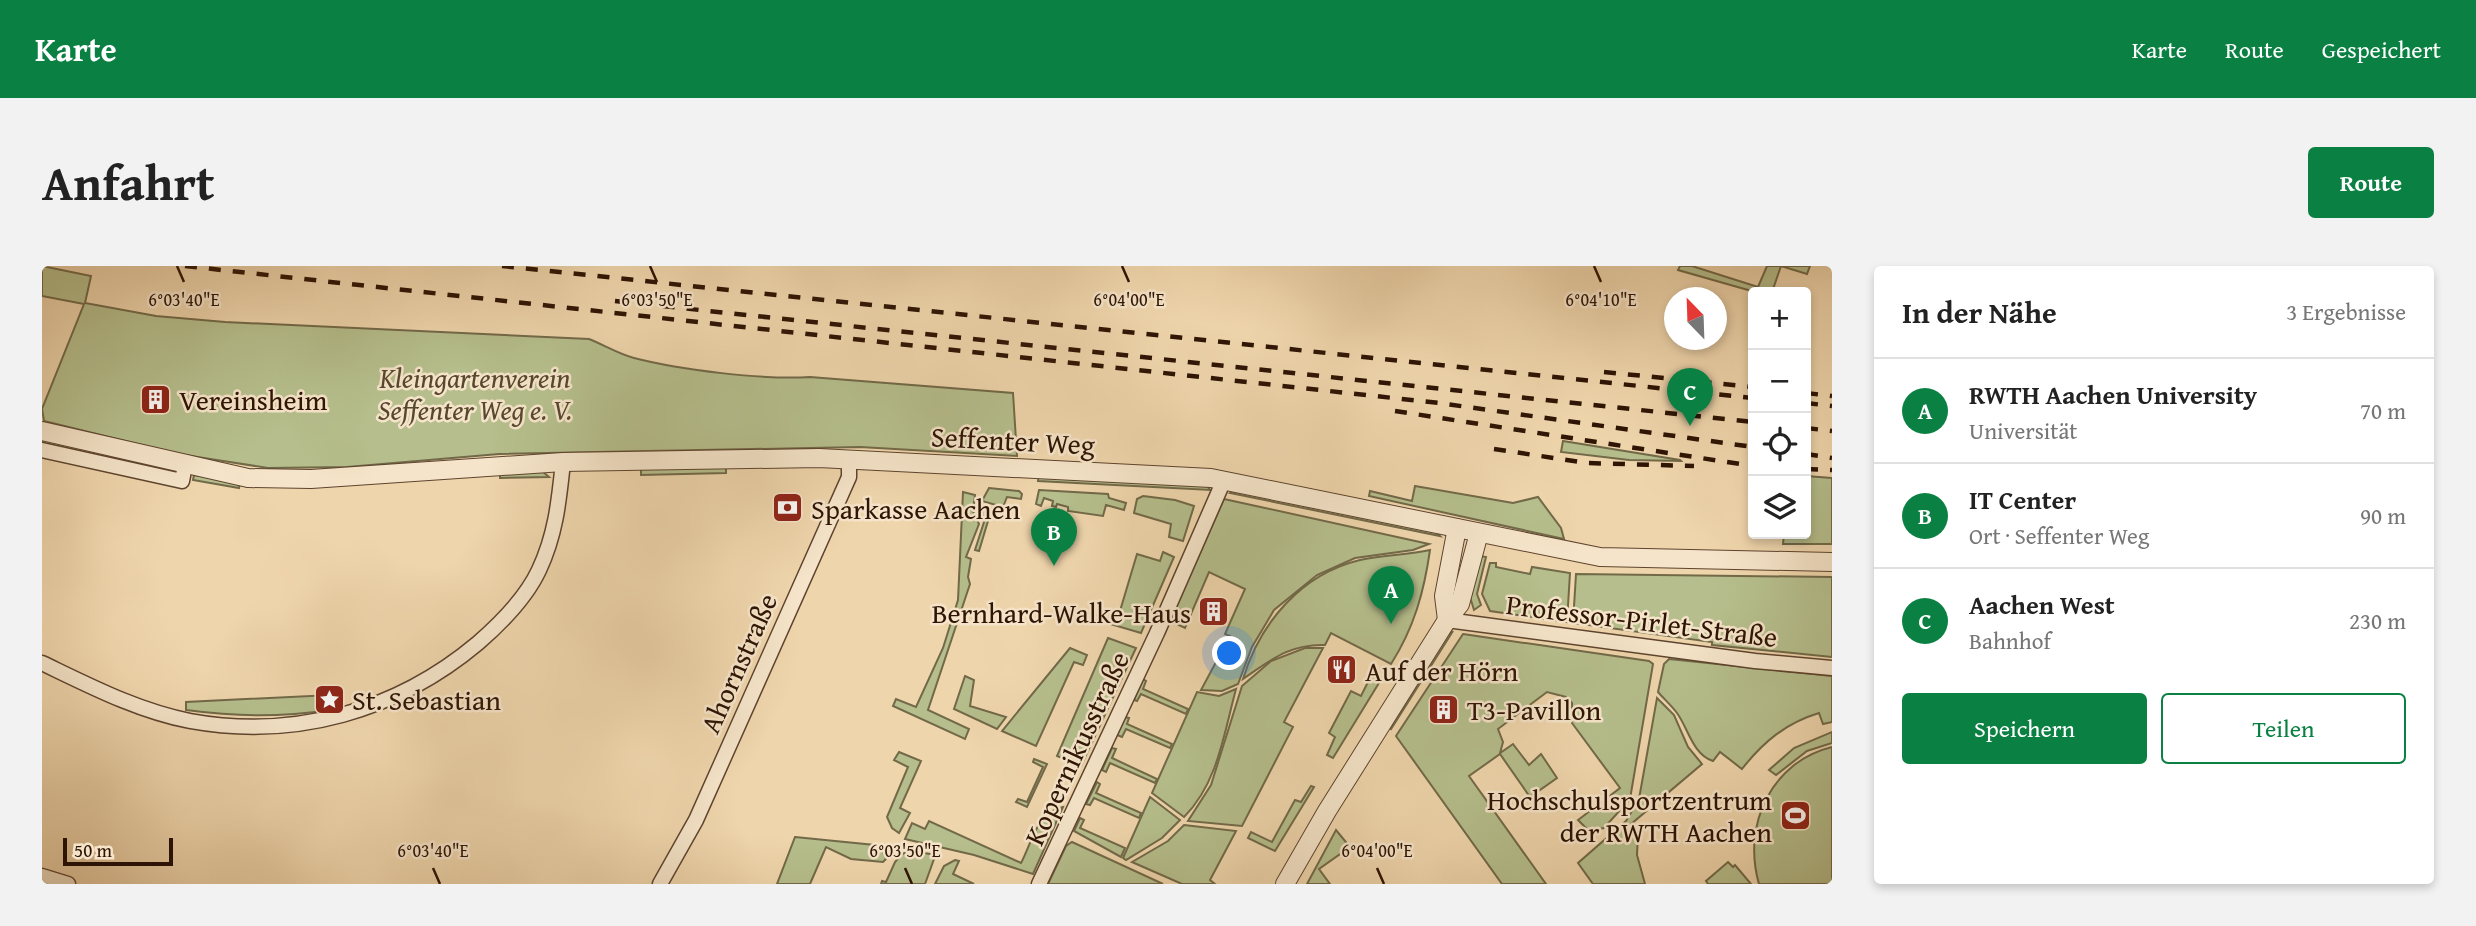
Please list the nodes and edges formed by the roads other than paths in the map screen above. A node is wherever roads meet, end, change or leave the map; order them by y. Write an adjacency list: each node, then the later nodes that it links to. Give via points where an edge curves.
1 (42, 431): 5 (street, Seffenter Weg)
2 (42, 450): 5 (street, via 182,481)
3 (849, 458): 4 (street, Seffenter Weg); 6 (street, Seffenter Weg); 15 (street, Ahornstraße, via 849,477 696,820)
4 (563, 462): 5 (street, Seffenter Weg, via 311,479 248,478); 11 (street, via 559,512 551,540 538,572 513,609 433,677 383,702 302,725 191,721 143,708)
5 (185, 465)
6 (1224, 480): 7 (street, Seffenter Weg); 16 (street, Kopernikusstraße)
7 (1457, 528): 8 (street, Seffenter Weg); 10 (street, via 1444,596)
8 (1479, 533): 9 (street, Seffenter Weg, via 1600,557); 10 (street, via 1460,604)
9 (1832, 562)
10 (1447, 620): 12 (street, Professor-Pirlet-Straße); 17 (street)
11 (42, 663)
12 (1832, 668)
13 (42, 876): 14 (street)
14 (68, 884)
15 (660, 884)
16 (1040, 884)
17 (1285, 884)

